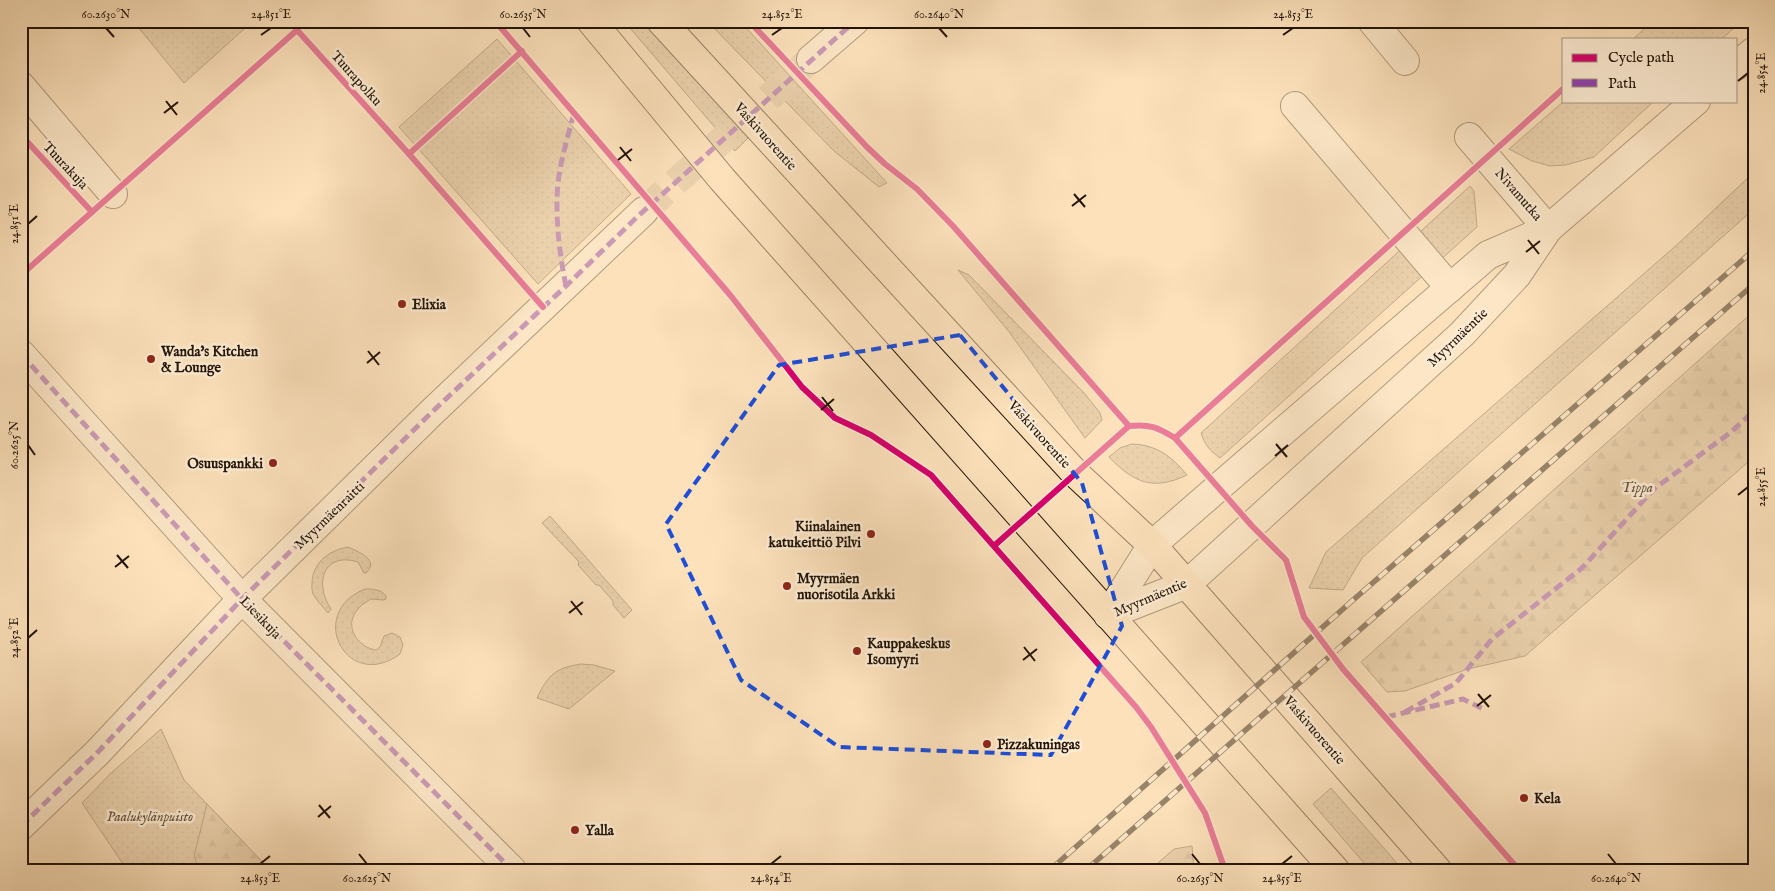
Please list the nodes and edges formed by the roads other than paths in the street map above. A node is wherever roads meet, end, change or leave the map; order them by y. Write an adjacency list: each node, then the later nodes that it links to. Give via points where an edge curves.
1 (591, 21): 21 (main road, via 722,179)
2 (661, 21): 18 (main road, Vaskivuorentie, via 1075,473)
3 (855, 21): 6 (street)
4 (1372, 21): 7 (street)
5 (1754, 51): 8 (street)
6 (811, 59)
7 (1405, 61)
8 (1738, 64)
9 (21, 86): 13 (street, Tuurakuja)
10 (1695, 102): 15 (street, Myyrmäentie)
11 (1295, 106): 16 (street)
12 (1469, 137): 15 (street, Nivamutka)
13 (113, 194)
14 (644, 211): 20 (street, Myyrmäenraitti, via 431,413)
15 (1548, 229): 16 (street, Myyrmäentie, via 1488,255); 19 (street, Myyrmäentie, via 1517,275 1462,334)
16 (1450, 288): 18 (street, Myyrmäentie)
17 (21, 354): 20 (street, Liesikuja)
18 (1152, 545): 19 (main road, Vaskivuorentie); 21 (street, Myyrmäentie)
19 (1187, 584): 21 (street, Myyrmäentie); 25 (main road, Vaskivuorentie)
20 (242, 599): 22 (street, Myyrmäenraitti, via 97,753); 23 (street, Liesikuja)
21 (1108, 615): 24 (main road)
22 (21, 826)
23 (512, 870)
24 (1335, 870)
25 (1437, 870)

